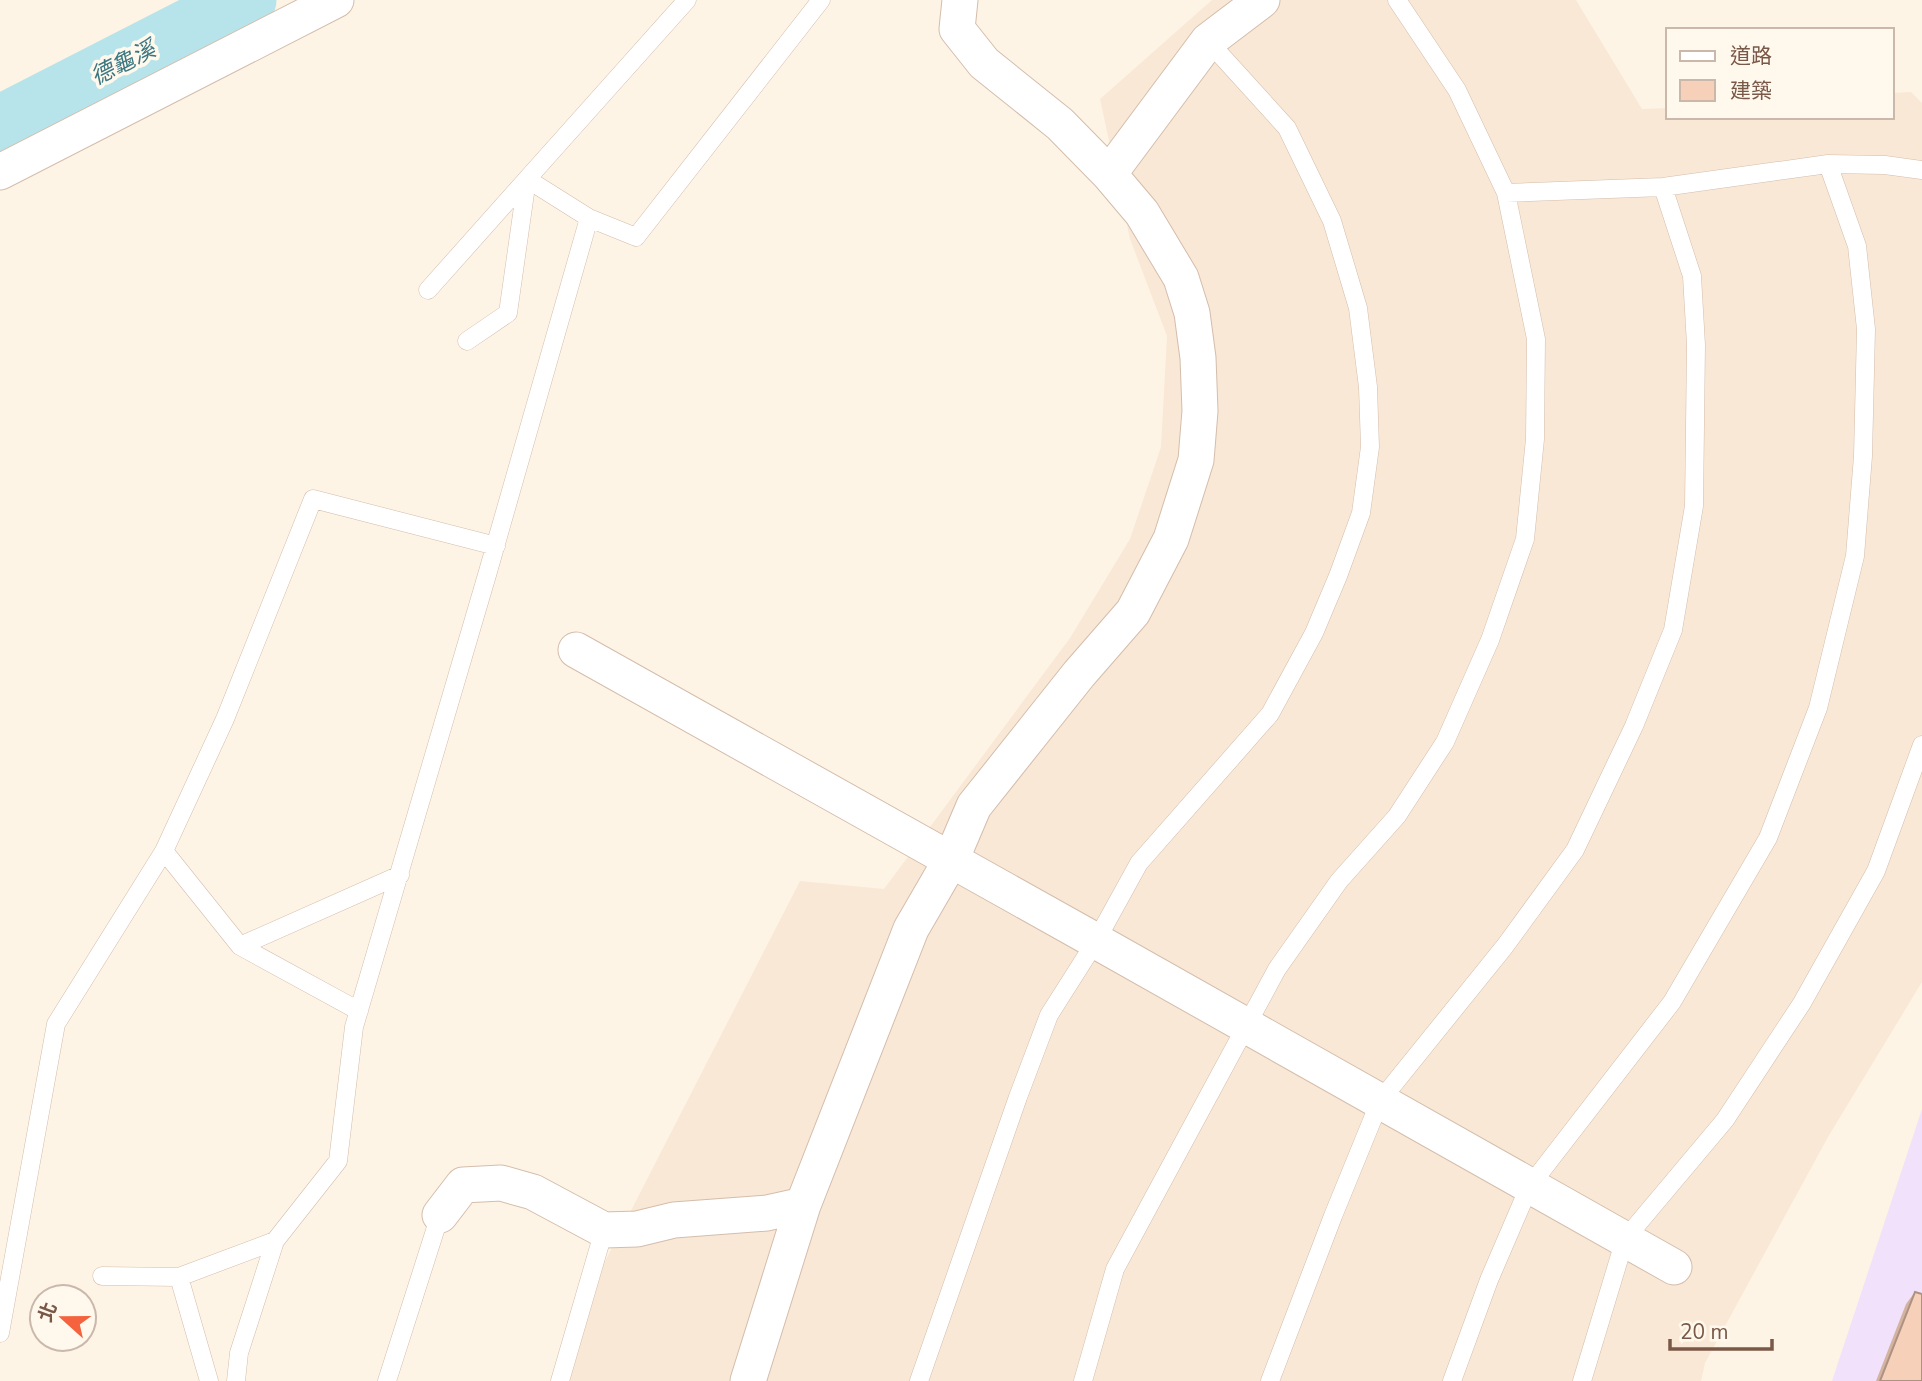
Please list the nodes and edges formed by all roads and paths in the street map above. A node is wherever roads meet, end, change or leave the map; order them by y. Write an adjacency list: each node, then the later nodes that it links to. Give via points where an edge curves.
1 (336, 0): 10 (street)
2 (687, 0): 12 (lane)
3 (821, 0): 15 (lane, via 636,237)
4 (960, 0): 11 (street, via 957,29 984,63 1060,124)
5 (1262, 0): 7 (street)
6 (1397, 0): 14 (lane, via 1457,90)
7 (1208, 41): 11 (street); 24 (lane, via 1287,128 1332,221 1358,308 1370,447 1361,513 1343,564 1314,633 1270,714 1139,863)
8 (1828, 164): 9 (lane); 13 (lane); 29 (lane, via 1857,246 1866,329 1864,444 1855,556 1818,708 1768,838 1672,1002)
9 (1922, 170)
10 (0, 172)
11 (1109, 174): 22 (street, via 1142,213 1181,278 1192,313 1200,411 1195,460 1171,539 1133,612 974,806)
12 (527, 178): 15 (lane); 16 (lane); 17 (lane, via 508,313)
13 (1663, 187): 14 (lane); 28 (lane, via 1692,276 1696,345 1695,506 1672,630 1634,726 1575,850)
14 (1506, 193): 27 (lane, via 1536,339 1535,439 1525,538 1490,640 1445,742 1396,816 1339,881 1284,958)
15 (589, 218): 18 (lane)
16 (428, 290)
17 (467, 341)
18 (496, 546): 21 (lane, via 313,499 225,719); 23 (lane)
19 (576, 650): 22 (street)
20 (1922, 745): 33 (lane, via 1876,871 1802,1003 1725,1120)
21 (164, 851): 25 (lane); 38 (lane, via 56,1024)
22 (951, 860): 24 (street); 30 (street, via 911,929)
23 (400, 875): 25 (lane); 26 (lane)
24 (1096, 941): 27 (street); 44 (lane, via 1049,1015)
25 (240, 946): 26 (lane)
26 (359, 1011): 34 (lane, via 338,1161)
27 (1246, 1026): 28 (street); 45 (lane, via 1115,1269)
28 (1380, 1101): 29 (street); 46 (lane)
29 (1529, 1187): 33 (street); 47 (lane)
30 (803, 1205): 32 (street); 43 (street)
31 (440, 1215): 32 (street, via 463,1185 500,1183 533,1192); 41 (lane)
32 (604, 1230): 42 (lane)
33 (1625, 1239): 35 (street); 48 (lane)
34 (275, 1241): 37 (lane); 40 (lane, via 239,1353)
35 (1674, 1267)
36 (102, 1276): 37 (lane)
37 (179, 1277): 39 (lane)
38 (0, 1333)
39 (209, 1381)
40 (236, 1381)
41 (387, 1381)
42 (560, 1381)
43 (748, 1381)
44 (919, 1381)
45 (1083, 1381)
46 (1270, 1381)
47 (1452, 1381)
48 (1582, 1381)

